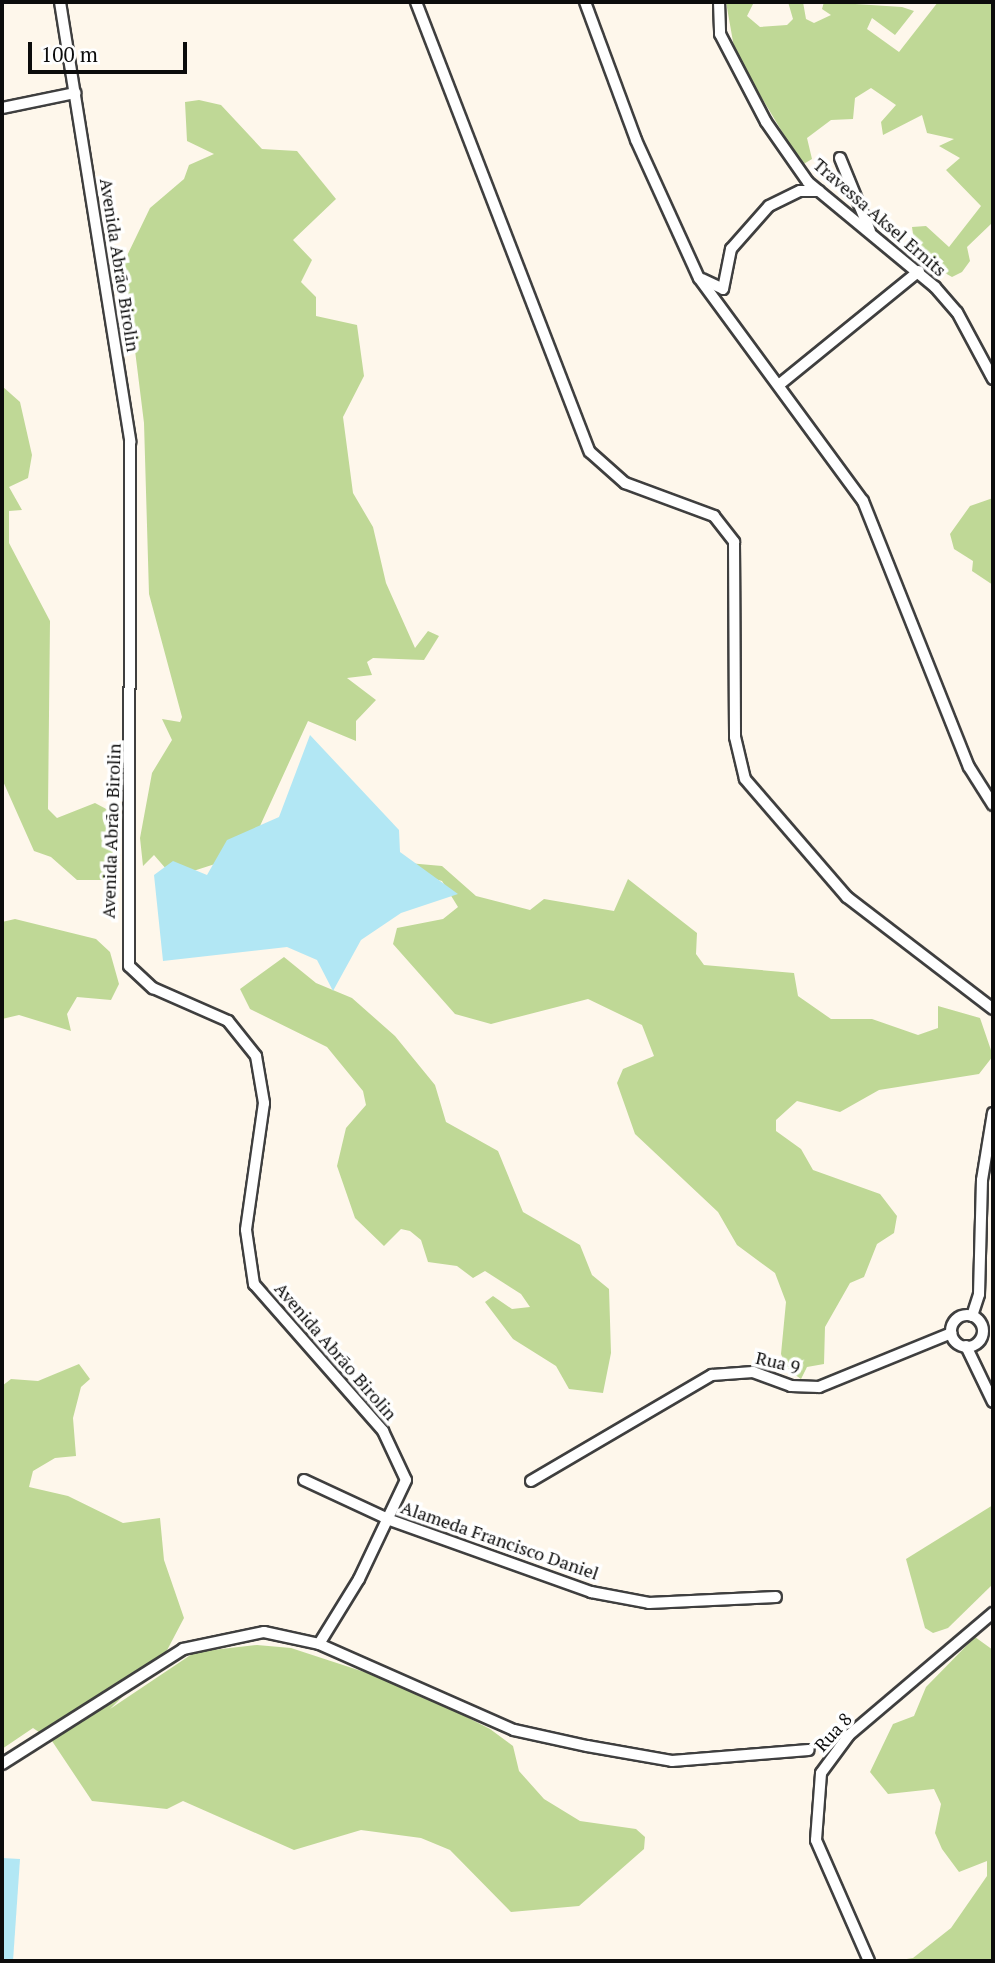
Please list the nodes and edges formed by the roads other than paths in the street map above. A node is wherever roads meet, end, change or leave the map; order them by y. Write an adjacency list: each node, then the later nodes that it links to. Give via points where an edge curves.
1 (61, 2): 5 (street, Avenida Abrão Birolin)
2 (416, 2): 15 (street, via 590,453 625,482 714,516 734,542 736,737 745,779 847,897)
3 (719, 2): 8 (street, Travessa Aksel Ernits, via 720,34 766,122)
4 (586, 3): 11 (street, via 636,140)
5 (75, 93): 6 (street); 23 (street, Avenida Abrão Birolin, via 130,441 129,966 153,988 228,1021 256,1056 264,1103 246,1230 254,1284 395,1449 406,1480)
6 (2, 108)
7 (841, 158): 9 (street)
8 (819, 191): 9 (street, Travessa Aksel Ernits); 11 (street, via 800,191 769,206 732,248 723,289)
9 (870, 231): 10 (street, Travessa Aksel Ernits)
10 (919, 271): 12 (street, Travessa Aksel Ernits, via 957,312); 13 (street)
11 (699, 278): 13 (street)
12 (993, 379)
13 (780, 384): 14 (street, via 863,501 969,767)
14 (993, 805)
15 (993, 1009)
16 (993, 1113): 17 (street, via 982,1180 979,1294)
17 (972, 1316): 18 (street, Rua 9, via 956,1319); 19 (street, via 982,1335)
18 (951, 1333): 19 (street); 22 (street, Rua 9, via 819,1387 791,1386 753,1373 712,1375)
19 (966, 1346): 20 (street)
20 (993, 1402)
21 (304, 1480): 23 (street, Alameda Francisco Daniel)
22 (531, 1480)
23 (390, 1520): 24 (street, Alameda Francisco Daniel, via 534,1574 649,1604); 26 (street, Avenida Abrão Birolin)
24 (776, 1597)
25 (993, 1613): 29 (street, Rua 8, via 849,1735 821,1773 816,1840)
26 (319, 1644): 27 (street, via 514,1730 587,1746 672,1761); 28 (street, via 264,1632 183,1649)
27 (809, 1750)
28 (2, 1764)
29 (869, 1961)

